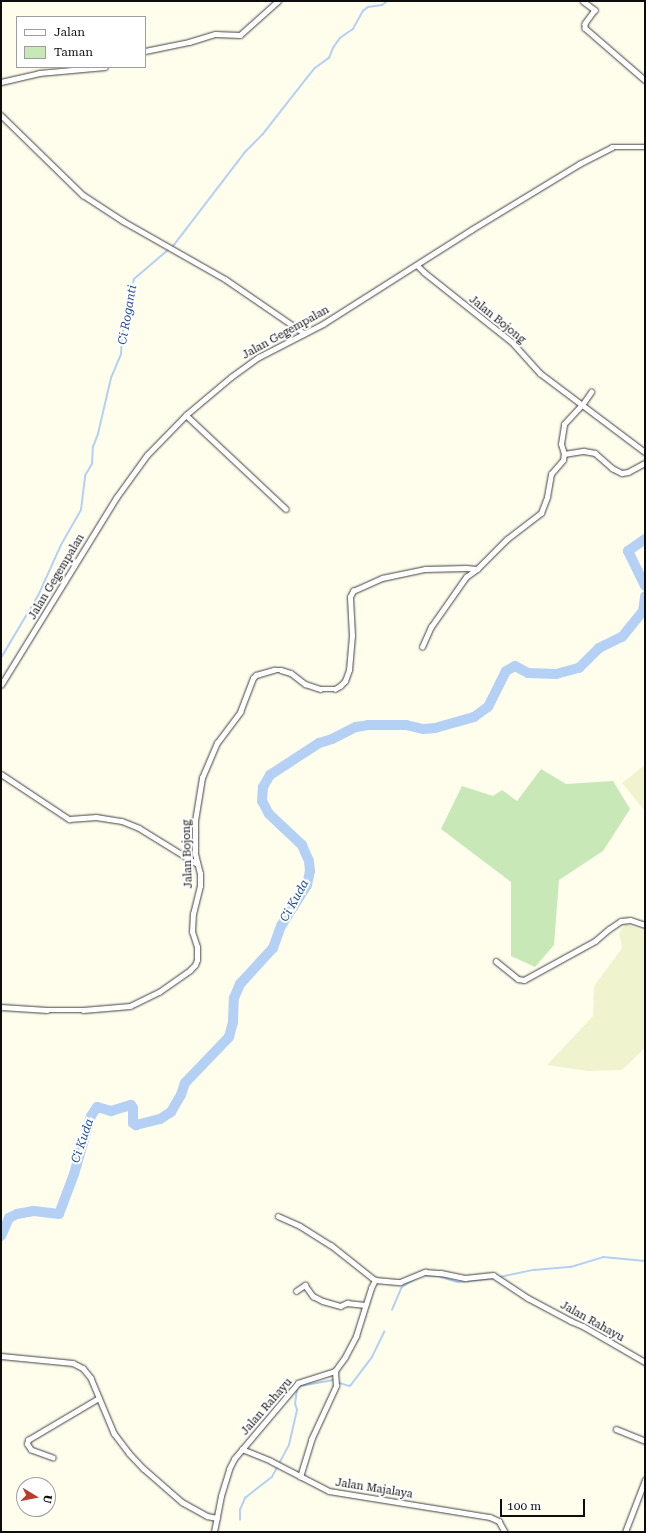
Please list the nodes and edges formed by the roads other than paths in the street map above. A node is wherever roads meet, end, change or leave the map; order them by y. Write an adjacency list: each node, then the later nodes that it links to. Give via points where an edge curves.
1 (278, 1): 3 (street, via 240,35 215,34)
2 (583, 1): 5 (street, via 595,10 585,28)
3 (146, 52)
4 (94, 68): 6 (street, via 39,73)
5 (645, 80)
6 (1, 82)
7 (1, 115): 10 (street, via 83,195 252,296)
8 (645, 147): 9 (street, Jalan Gegempalan, via 612,147 579,164)
9 (417, 265): 10 (street, Jalan Gegempalan); 12 (street, Jalan Bojong, via 512,342 540,373)
10 (304, 334): 13 (street, Jalan Gegempalan, via 249,363)
11 (591, 392): 12 (street)
12 (582, 405): 14 (street, Jalan Bojong); 15 (street, via 564,424 561,444)
13 (186, 414): 17 (street); 20 (street, Jalan Gegempalan, via 147,455 116,498)
14 (645, 452)
15 (564, 454): 16 (street, via 584,451 595,453 622,473); 18 (street, via 562,463 551,474 547,498 541,513 507,540)
16 (645, 463)
17 (286, 510)
18 (477, 569): 19 (street, via 458,587 428,631); 22 (street, Jalan Bojong, via 420,570 382,578 353,591 350,597 352,636 349,670 345,681 335,689 320,689 304,684 281,670 256,675 253,678 240,712 217,743 202,778 195,821)
19 (422, 647)
20 (1, 684)
21 (1, 774): 22 (street, via 65,817 96,817 122,821 139,828)
22 (196, 863): 25 (street, Jalan Bojong, via 200,874 200,886 193,914 192,932 197,947 197,960 178,980 130,1006 83,1010)
23 (645, 925): 24 (street, via 630,920 621,921 595,941 524,980 518,979)
24 (496, 961)
25 (1, 1007)
26 (278, 1216): 27 (street, via 331,1245)
27 (375, 1280): 29 (street); 31 (street, Jalan Rahayu, via 400,1282 425,1272 465,1278 488,1274 499,1277 528,1298)
28 (296, 1291): 29 (street, via 305,1284 311,1294 323,1301 340,1306 347,1303)
29 (365, 1305): 32 (street, via 352,1345)
30 (1, 1356): 33 (street, via 78,1364 91,1378)
31 (645, 1362)
32 (335, 1371): 36 (street, Jalan Rahayu, via 298,1383); 38 (street, via 336,1381 311,1440)
33 (99, 1398): 37 (street, via 28,1440 30,1450); 40 (street, via 114,1433 143,1468 182,1502 206,1516)
34 (616, 1430): 35 (street)
35 (645, 1441)
36 (242, 1449): 38 (street, Jalan Majalaya, via 271,1460); 40 (street, Jalan Rahayu, via 229,1469)
37 (53, 1458)
38 (300, 1477): 42 (street, Jalan Majalaya, via 320,1488 339,1493 490,1517 499,1521)
39 (645, 1480): 43 (street)
40 (216, 1518): 41 (street, Jalan Rahayu)
41 (214, 1532)
42 (505, 1532)
43 (625, 1532)

